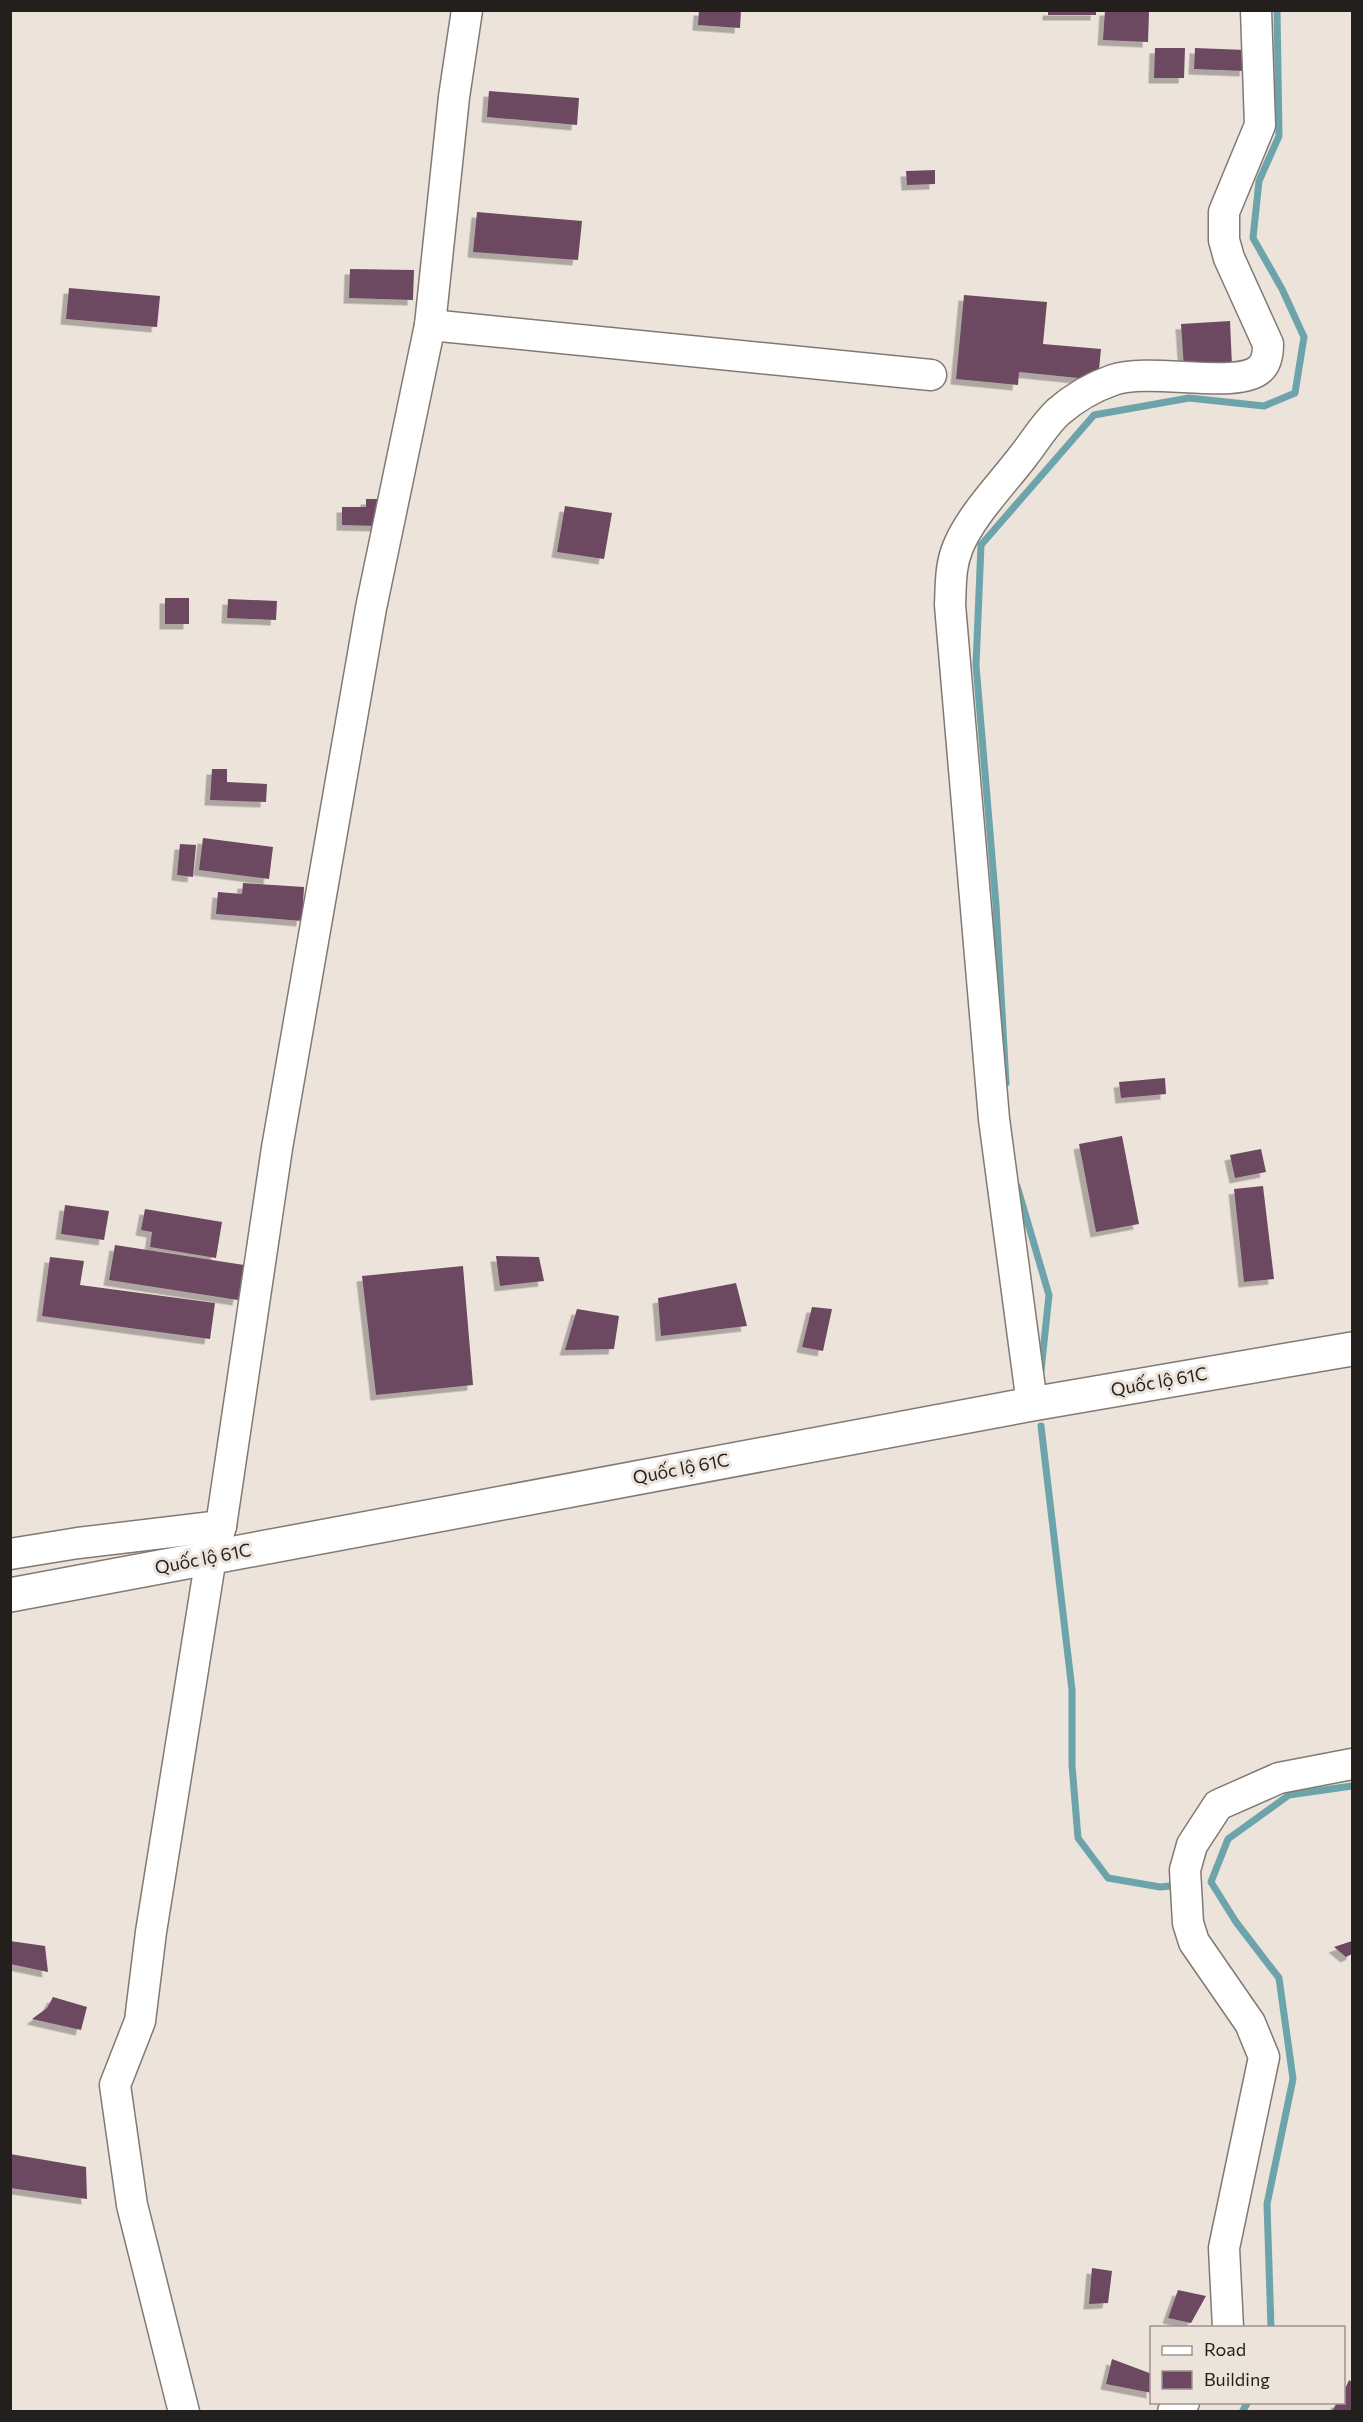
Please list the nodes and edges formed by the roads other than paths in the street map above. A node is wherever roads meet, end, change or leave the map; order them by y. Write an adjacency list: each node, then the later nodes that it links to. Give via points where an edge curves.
1 (467, 10): 3 (street)
2 (1256, 10): 6 (street, via 1260,125 1224,212 1224,240 1268,344 1268,356 1260,369 1248,376 1226,379 1132,375 1078,396 1056,413 970,525 952,566 950,605 994,1119)
3 (430, 325): 4 (street); 7 (street, via 371,608 281,1124)
4 (931, 375)
5 (1353, 1349): 6 (highway, Quốc lộ 61C)
6 (1032, 1404): 9 (highway, Quốc lộ 61C)
7 (222, 1526): 8 (street); 9 (street)
8 (10, 1554)
9 (211, 1557): 10 (highway, Quốc lộ 61C); 13 (street, via 140,2021 115,2085 132,2205)
10 (10, 1595)
11 (1353, 1764): 12 (street, via 1279,1778 1218,1805 1192,1845 1185,1870 1188,1923 1194,1942 1250,2023 1264,2057 1224,2248)
12 (1228, 2326)
13 (184, 2412)

